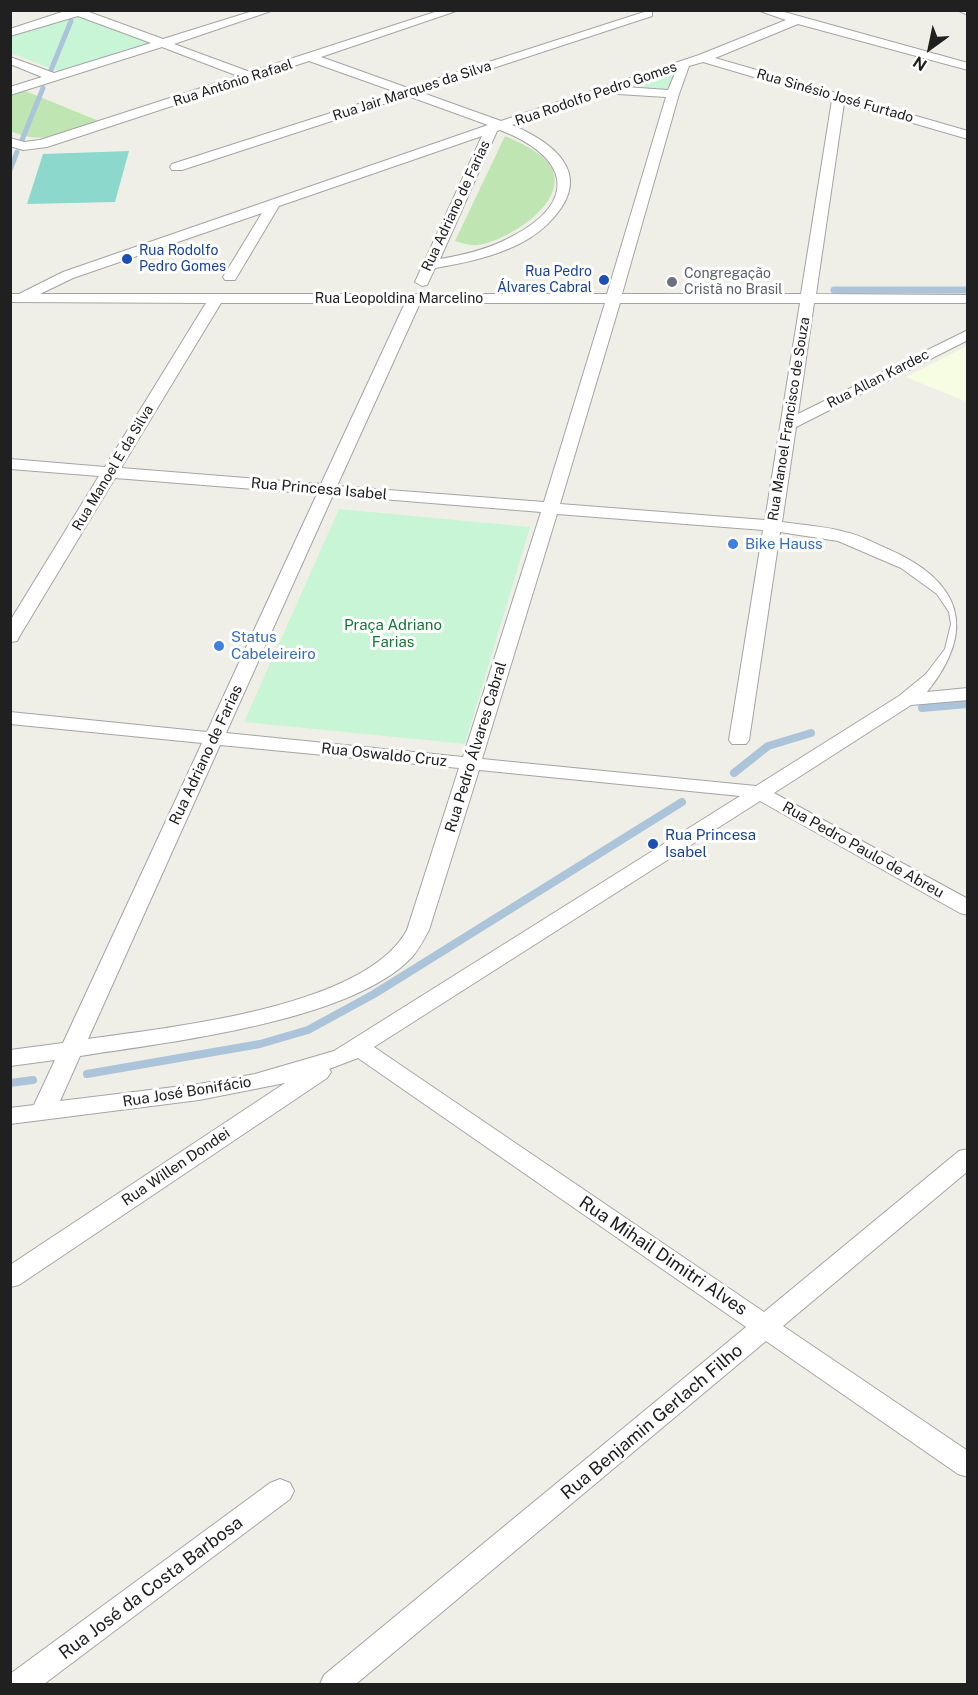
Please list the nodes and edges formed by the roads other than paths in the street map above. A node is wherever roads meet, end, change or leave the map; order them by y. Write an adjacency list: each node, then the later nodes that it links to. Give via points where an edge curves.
1 (269, 10): 10 (street)
2 (454, 10): 11 (street, Rua Antônio Rafael)
3 (762, 10): 8 (street)
4 (962, 10): 6 (street)
5 (79, 11): 9 (street); 10 (street)
6 (968, 12)
7 (648, 14): 20 (street, Rua Jair Marques da Silva)
8 (798, 15): 12 (street, Rua Rodolfo Pedro Gomes); 15 (street)
9 (10, 33)
10 (162, 43): 16 (street); 17 (street)
11 (312, 58): 17 (street, Rua Antônio Rafael); 20 (street)
12 (703, 58): 14 (street, Rua Rodolfo Pedro Gomes); 22 (street, Rua Sinésio José Furtado)
13 (10, 60): 16 (street)
14 (684, 64): 18 (street, Rua Rodolfo Pedro Gomes); 21 (street, Rua Pedro Álvares Cabral)
15 (968, 67)
16 (53, 77): 19 (street)
17 (252, 77): 25 (street, Rua Antônio Rafael, via 42,144 23,146)
18 (605, 89): 21 (street); 23 (street, Rua Rodolfo Pedro Gomes)
19 (10, 91)
20 (409, 92): 23 (street); 26 (street, Rua Jair Marques da Silva)
21 (673, 94): 35 (street, Rua Pedro Álvares Cabral)
22 (839, 97): 24 (street, Rua Sinésio José Furtado); 36 (street, Rua Manoel Francisco de Souza)
23 (496, 128): 27 (street, Rua Rodolfo Pedro Gomes); 28 (street, Rua Adriano de Farias); 29 (street, via 549,152 561,166 565,184 560,202 541,223)
24 (968, 135)
25 (10, 142)
26 (177, 167)
27 (273, 205): 31 (street); 33 (street, Rua Rodolfo Pedro Gomes, via 68,275)
28 (440, 241): 29 (street); 30 (street, Rua Adriano de Farias)
29 (491, 251): 30 (street)
30 (430, 265): 32 (street, Rua Adriano de Farias)
31 (230, 277)
32 (418, 290): 34 (street, Rua Leopoldina Marcelino); 35 (street, Rua Leopoldina Marcelino); 43 (street, Rua Adriano de Farias)
33 (16, 298): 34 (street, Rua Leopoldina Marcelino); 38 (street)
34 (216, 298): 42 (street, Rua Manoel E da Silva)
35 (615, 299): 36 (street, Rua Leopoldina Marcelino); 44 (street, Rua Pedro Álvares Cabral)
36 (808, 299): 37 (street, Rua Leopoldina Marcelino); 40 (street, Rua Manoel Francisco de Souza)
37 (968, 299)
38 (10, 311)
39 (968, 334): 40 (street, Rua Allan Kardec)
40 (788, 425): 45 (street, Rua Manoel Francisco de Souza)
41 (10, 464): 42 (street, Rua Princesa Isabel)
42 (111, 472): 43 (street, Rua Princesa Isabel); 46 (street, Rua Manoel E da Silva)
43 (327, 489): 44 (street, Rua Princesa Isabel); 50 (street, Rua Adriano de Farias)
44 (550, 507): 45 (street, Rua Princesa Isabel); 52 (street, Rua Pedro Álvares Cabral)
45 (772, 526): 48 (street, Rua Princesa Isabel, via 828,532 864,544 907,564 953,602 960,624 954,650 933,678); 51 (street, Rua Manoel Francisco de Souza)
46 (10, 637)
47 (968, 694): 48 (street)
48 (906, 700): 53 (street, Rua Princesa Isabel)
49 (10, 718): 50 (street, Rua Oswaldo Cruz)
50 (213, 738): 52 (street, Rua Oswaldo Cruz); 55 (street, Rua Adriano de Farias)
51 (739, 740)
52 (471, 764): 53 (street, Rua Oswaldo Cruz); 55 (street, Rua Pedro Álvares Cabral, via 418,930 402,956 341,991 272,1014)
53 (758, 792): 54 (street, Rua Pedro Paulo de Abreu); 56 (street, Rua Princesa Isabel)
54 (968, 908)
55 (71, 1050): 57 (street); 58 (street, Rua Adriano de Farias)
56 (350, 1052): 58 (street, Rua José Bonifácio, via 290,1074 244,1084); 61 (street, Rua Willen Dondei); 62 (street, Rua Mihail Dimitri Alves)
57 (10, 1058)
58 (43, 1112): 59 (street, Rua José Bonifácio)
59 (10, 1116)
60 (968, 1157): 62 (street, Rua Benjamin Gerlach Filho)
61 (10, 1278)
62 (766, 1326): 63 (street, Rua Mihail Dimitri Alves); 66 (street, Rua Benjamin Gerlach Filho)
63 (968, 1466)
64 (280, 1491): 65 (street, Rua José da Costa Barbosa)
65 (21, 1684)
66 (335, 1684)

